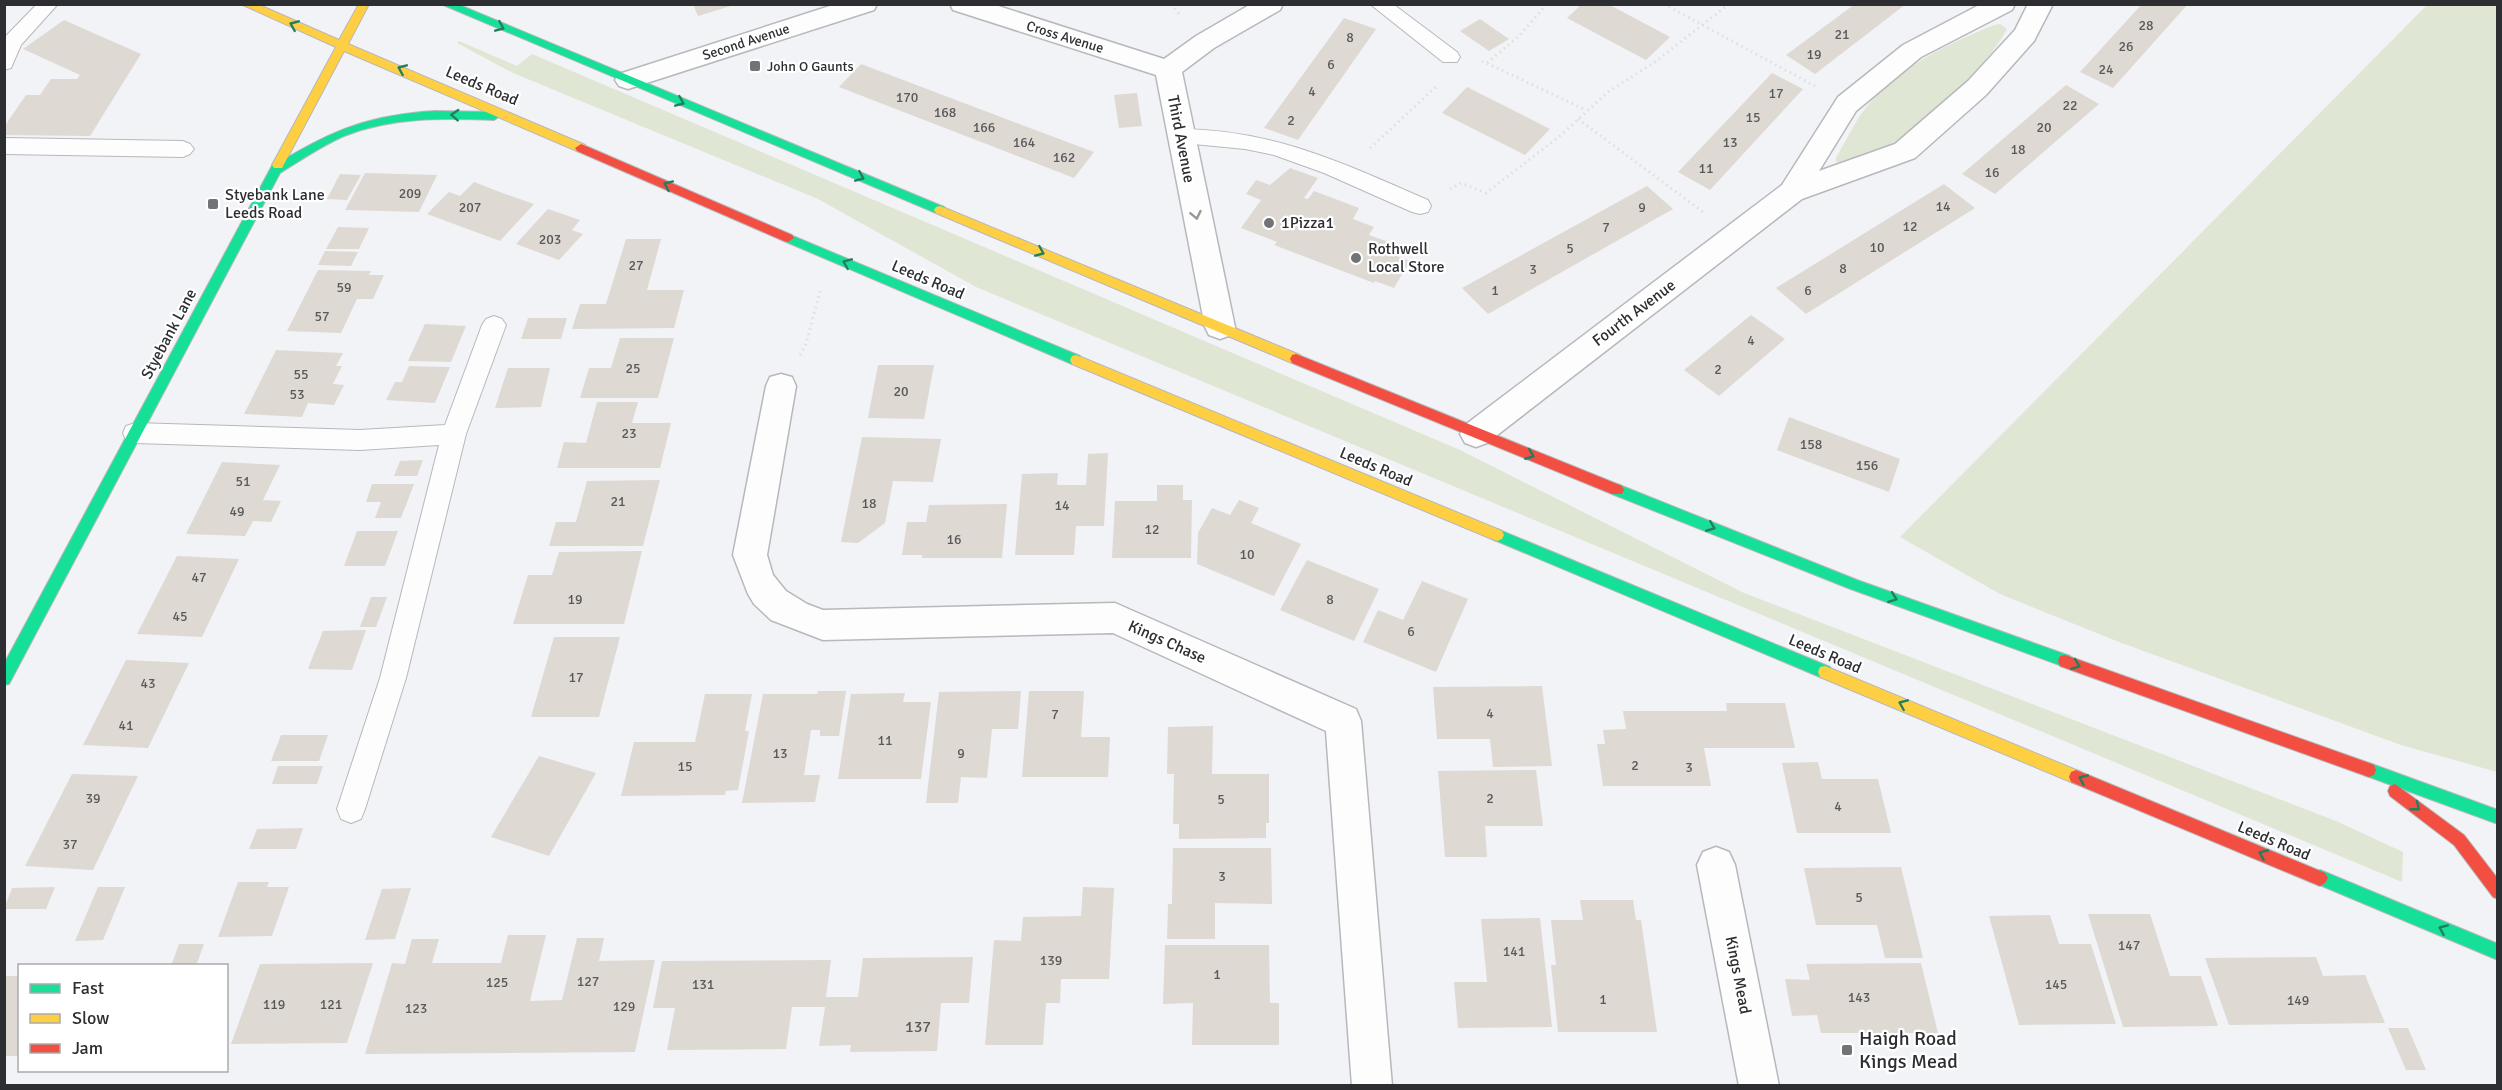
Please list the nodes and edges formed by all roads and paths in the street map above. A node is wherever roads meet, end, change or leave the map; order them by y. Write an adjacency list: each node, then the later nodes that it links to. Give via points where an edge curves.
1 (49, 4): 18 (lane, via 12,42)
2 (246, 4): 15 (main road, Leeds Road, one-way to 2)
3 (364, 4): 15 (main road, Styebank Lane)
4 (446, 4): 21 (main road, one-way to 21)
5 (865, 4): 21 (street, Second Avenue)
6 (962, 4): 20 (street, Cross Avenue)
7 (1271, 4): 20 (street, via 1205,42)
8 (1379, 4): 16 (lane)
9 (1547, 4): 19 (path, via 1518,37)
10 (1664, 4): 14 (path)
11 (1729, 4): 14 (path)
12 (2003, 4): 23 (street, Fourth Avenue, via 1912,51)
13 (2041, 4): 32 (street, Fourth Avenue, via 2025,35 1977,88 1905,151)
14 (1703, 23): 23 (path); 24 (path)
15 (342, 45): 25 (main road, Leeds Road, one-way to 15); 30 (main road, Styebank Lane)
16 (1450, 57)
17 (1475, 58): 19 (path)
18 (4, 63)
19 (1487, 63): 24 (path)
20 (1168, 69): 27 (street, Third Avenue)
21 (628, 80): 36 (main road, one-way to 36)
22 (1441, 82): 31 (path)
23 (1847, 104): 32 (street, Fourth Avenue)
24 (1586, 110): 26 (path)
25 (513, 117): 30 (main road, one-way to 30, via 395,117 346,131); 47 (main road, Leeds Road, one-way to 25, via 979,320)
26 (1578, 119): 33 (path, via 1486,193 1461,183); 34 (path)
27 (1180, 138): 31 (lane, via 1213,136 1254,141); 36 (street, Third Avenue, one-way to 36)
28 (4, 146): 29 (lane)
29 (183, 150)
30 (275, 170): 38 (main road, Styebank Lane)
31 (1343, 172): 33 (lane)
32 (1792, 192): 34 (street, Fourth Avenue)
33 (1420, 206)
34 (1735, 236): 40 (street, Fourth Avenue)
35 (494, 325): 39 (lane)
36 (1220, 327): 40 (main road)
37 (781, 386): 48 (street, Kings Chase, via 750,555 756,580 771,601 794,616 823,625 1115,618 1343,721)
38 (135, 432): 39 (lane, via 360,440); 41 (main road, Styebank Lane)
39 (454, 434): 43 (lane, via 393,678)
40 (1476, 434): 42 (main road, one-way to 42, via 1853,584)
41 (4, 679)
42 (2370, 771): 44 (main road); 46 (main road, one-way to 46, via 2459,840)
43 (351, 809)
44 (2498, 818)
45 (1716, 865): 49 (street, Kings Mead)
46 (2498, 892)
47 (2498, 952)
48 (1372, 1086)
49 (1760, 1086)

